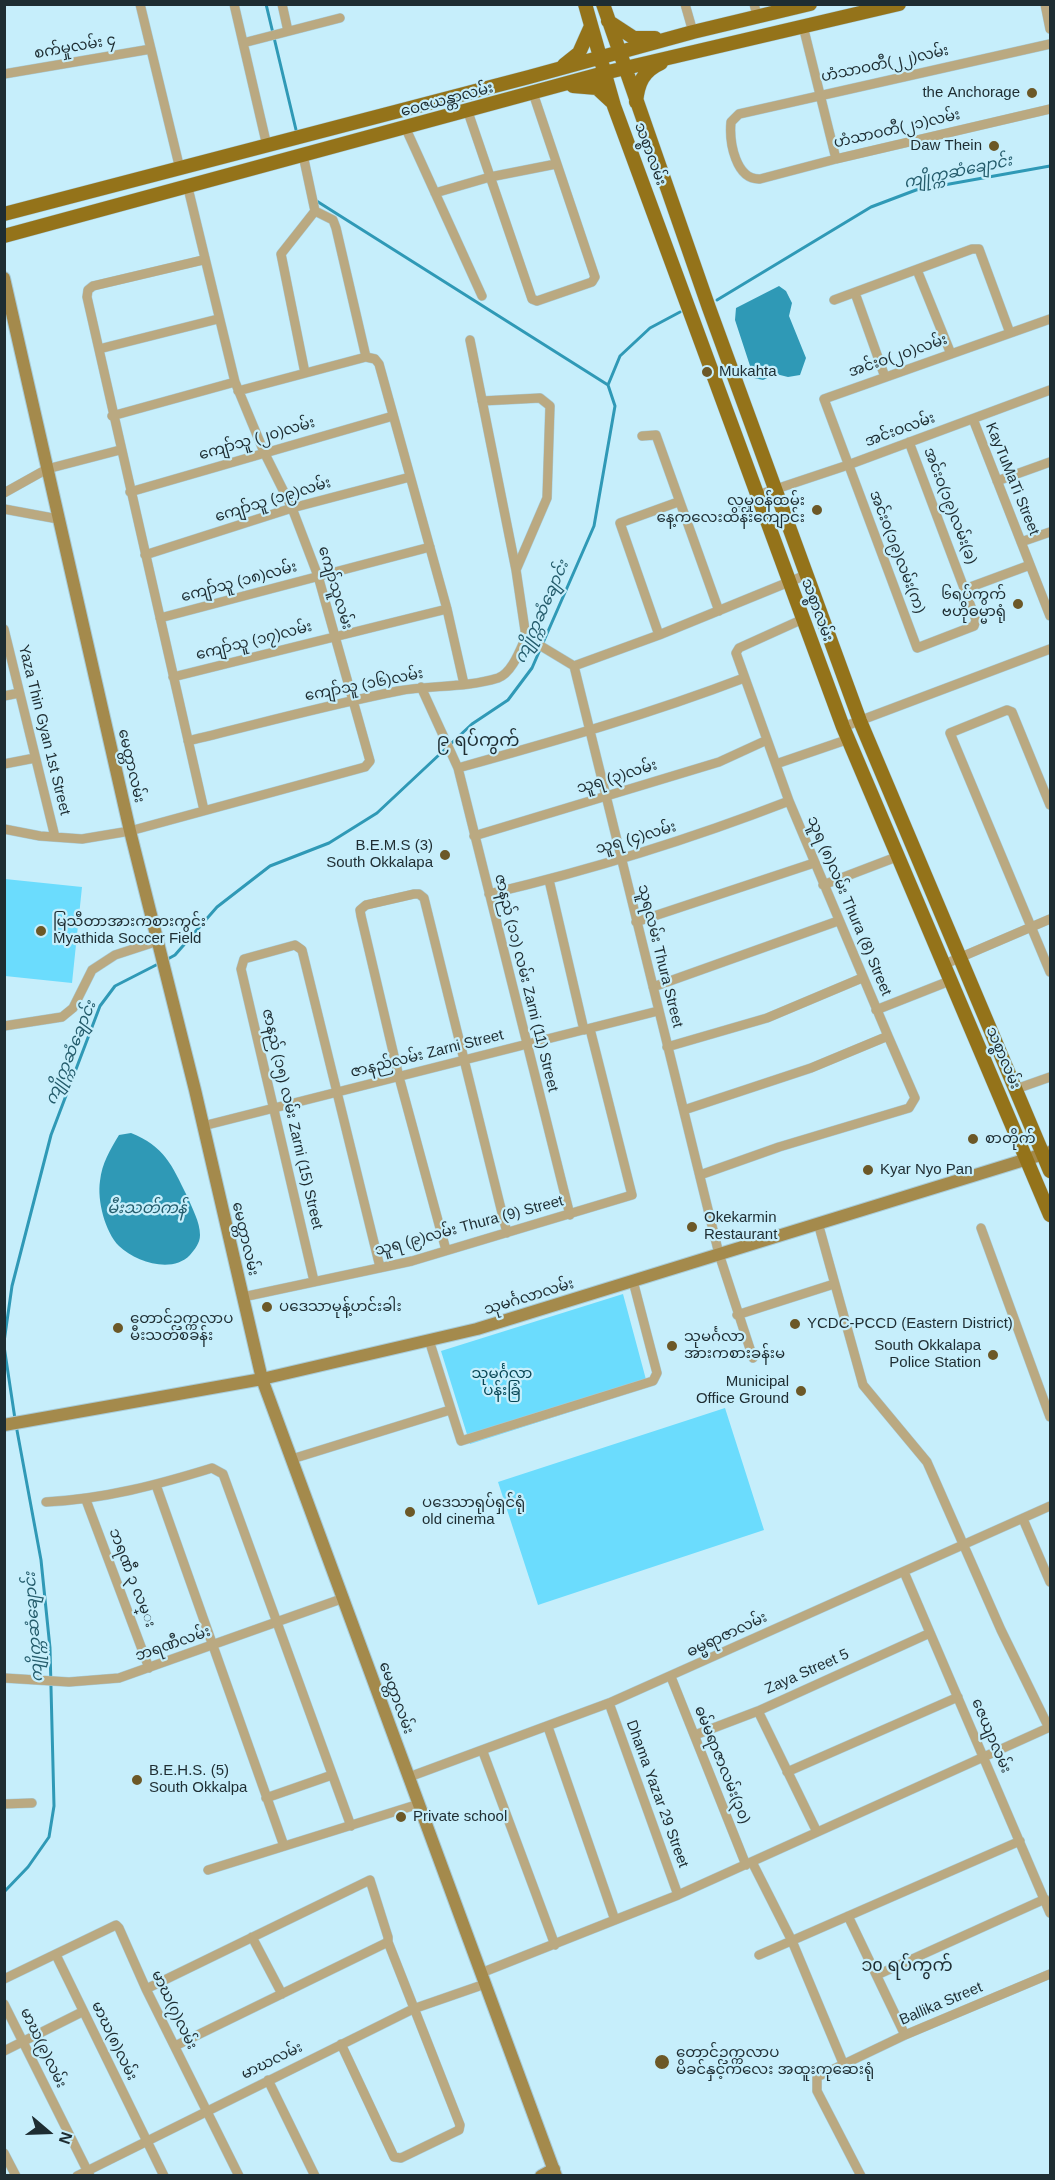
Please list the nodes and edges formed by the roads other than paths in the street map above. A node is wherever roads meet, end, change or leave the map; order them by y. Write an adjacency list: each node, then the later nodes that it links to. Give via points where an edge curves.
1 (140, 4): 21 (street)
2 (234, 4): 19 (street)
3 (282, 4): 16 (street)
4 (585, 4): 13 (main road, သစ္စာလမ်း)
5 (603, 4): 12 (main road, သစ္စာလမ်း)
6 (685, 4): 17 (street)
7 (899, 4): 14 (main road, ဝေဇယန္တာလမ်း)
8 (1045, 4): 15 (street)
9 (805, 5): 10 (main road, ဝေဇယန္တာလမ်း)
10 (756, 10): 17 (main road, ဝေဇယန္တာလမ်း)
11 (340, 18): 16 (street)
12 (608, 21): 18 (main road, via 633,38); 22 (main road, သစ္စာလမ်း)
13 (591, 26): 24 (main road, သစ္စာလမ်း); 26 (main road, via 579,52 569,63)
14 (803, 26): 23 (main road, ဝေဇယန္တာလမ်း); 31 (street)
15 (1050, 28)
16 (288, 31): 19 (street)
17 (693, 32): 18 (main road, ဝေဇယန္တာလမ်း)
18 (675, 36): 22 (main road, ဝေဇယန္တာလမ်း)
19 (243, 43): 39 (street)
20 (1050, 44): 31 (street, ဟံသာဝတီ(၂၂)လမ်း)
21 (151, 49): 28 (street, စက်မှုလမ်း ၄); 43 (street)
22 (618, 53): 24 (main road, ဝေဇယန္တာလမ်း); 25 (main road, သစ္စာလမ်း)
23 (682, 53): 25 (main road, ဝေဇယန္တာလမ်း); 32 (main road, via 651,68 641,78)
24 (599, 58): 26 (main road, ဝေဇယန္တာလမ်း); 27 (main road, သစ္စာလမ်း)
25 (623, 69): 27 (main road, ဝေဇယန္တာလမ်း); 32 (main road, သစ္စာလမ်း)
26 (551, 71): 36 (main road, ဝေဇယန္တာလမ်း)
27 (604, 73): 29 (main road, ဝေဇယန္တာလမ်း); 33 (main road, သစ္စာလမ်း)
28 (4, 74)
29 (555, 87): 30 (main road, ဝေဇယန္တာလမ်း); 33 (main road, via 597,88)
30 (533, 93): 35 (main road, ဝေဇယန္တာလမ်း); 42 (street)
31 (819, 94): 41 (street); 45 (street, ဟံသာဝတီ(၂၂)လမ်း, via 739,114 731,122 740,171)
32 (636, 104): 82 (main road, သစ္စာလမ်း)
33 (614, 106): 85 (main road, သစ္စာလမ်း)
34 (1050, 109): 41 (street, ဟံသာဝတီ(၂၁)လမ်း)
35 (468, 112): 37 (main road, ဝေဇယန္တာလမ်း); 44 (street)
36 (368, 119): 38 (main road); 39 (main road, ဝေဇယန္တာလမ်း)
37 (406, 129): 38 (main road, ဝေဇယန္တာလမ်း); 47 (street)
38 (372, 137): 40 (main road, ဝေဇယန္တာလမ်း)
39 (267, 146): 43 (main road, ဝေဇယန္တာလမ်း)
40 (303, 155): 46 (main road, ဝေဇယန္တာလမ်း); 48 (street)
41 (836, 159): 45 (street, ဟံသာဝတီ(၂၁)လမ်း)
42 (556, 164): 44 (street); 44 (street, via 595,277 592,282 537,301 532,299)
43 (180, 169): 49 (main road, ဝေဇယန္တာလမ်း)
44 (490, 177): 47 (street)
45 (752, 179)
46 (188, 188): 50 (main road, ဝေဇယန္တာလမ်း); 51 (street, ကျော်သူလမ်း)
47 (435, 192): 55 (street)
48 (315, 211): 64 (street, via 333,220 336,228); 65 (street, via 281,254)
49 (4, 214)
50 (4, 236)
51 (203, 260): 58 (street, ကျော်သူလမ်း); 62 (street, via 88,290)
52 (917, 270): 54 (street); 60 (street, via 979,249); 63 (street)
53 (4, 278): 57 (main road, မေတ္တာလမ်း)
54 (855, 293): 56 (street); 66 (street)
55 (482, 296)
56 (834, 300)
57 (8, 309): 79 (main road, မေတ္တာလမ်း)
58 (218, 319): 62 (street); 67 (street, ကျော်သူလမ်း)
59 (1050, 319): 60 (street, အင်းဝ(၂၀)လမ်း)
60 (1010, 333): 63 (street, အင်းဝ(၂၀)လမ်း)
61 (470, 340): 69 (street)
62 (99, 349): 70 (street)
63 (951, 354): 66 (street, အင်းဝ(၂၀)လမ်း)
64 (366, 357): 65 (street); 71 (street, via 379,364)
65 (305, 374): 67 (street)
66 (885, 377): 78 (street, အင်းဝ(၂၀)လမ်း, via 824,399)
67 (236, 387): 70 (street); 76 (street, ကျော်သူလမ်း)
68 (1050, 390): 72 (street, အင်းဝလမ်း)
69 (482, 400): 95 (street); 95 (street, via 540,398 550,406 547,498)
70 (112, 416): 75 (street)
71 (393, 416): 76 (street, ကျော်သူ (၂၀)လမ်း); 80 (street)
72 (973, 419): 74 (street, အင်းဝလမ်း); 81 (street, KayTuMaTi Street)
73 (642, 436): 86 (street, via 656,435)
74 (909, 442): 78 (street, အင်းဝလမ်း); 99 (street, အင်းဝ(၁၉)လမ်း(ခ))
75 (120, 450): 79 (street); 83 (street)
76 (264, 452): 83 (street, ကျော်သူ (၂၀)လမ်း); 87 (street, ကျော်သူလမ်း)
77 (1050, 462): 81 (street)
78 (848, 465): 82 (street, အင်းဝလမ်း); 110 (street, အင်းဝ(၁၉)လမ်း(က))
79 (47, 469): 84 (street); 89 (main road, မေတ္တာလမ်း)
80 (410, 477): 87 (street, ကျော်သူ (၁၉)လမ်း); 92 (street)
81 (997, 481): 91 (street, KayTuMaTi Street)
82 (774, 490): 85 (street, အင်းဝလမ်း); 97 (main road, သစ္စာလမ်း)
83 (130, 492): 93 (street)
84 (4, 494)
85 (758, 495): 98 (main road, သစ္စာလမ်း)
86 (678, 502): 102 (street); 107 (street, via 620,523)
87 (292, 508): 93 (street, ကျော်သူ (၁၉)လမ်း); 96 (street, ကျော်သူလမ်း)
88 (4, 509): 89 (street)
89 (58, 519): 134 (main road, မေတ္တာလမ်း)
90 (1050, 532): 91 (street)
91 (1021, 542): 94 (street, KayTuMaTi Street)
92 (430, 547): 96 (street, ကျော်သူ (၁၈)လမ်း); 101 (street)
93 (145, 555): 104 (street)
94 (1030, 565): 99 (street); 100 (street, KayTuMaTi Street)
95 (516, 570): 109 (street)
96 (318, 576): 104 (street, ကျော်သူ (၁၈)လမ်း); 108 (street, ကျော်သူလမ်း)
97 (806, 576): 98 (street); 120 (main road, သစ္စာလမ်း)
98 (790, 583): 102 (street); 105 (main road, သစ္စာလမ်း)
99 (965, 589): 110 (street, အင်းဝ(၁၉)လမ်း(ခ), via 976,620 974,626)
100 (1048, 601): 103 (street, KayTuMaTi Street)
101 (447, 609): 108 (street, ကျော်သူ (၁၇)လမ်း); 115 (street)
102 (719, 612): 107 (street)
103 (1050, 616)
104 (160, 618): 113 (street)
105 (803, 619): 114 (street, သူရ (၈)လမ်း Thura (8) Street, via 739,648 736,654); 122 (main road, သစ္စာလမ်း)
106 (4, 629): 117 (street, Yaza Thin Gyan 1st Street)
107 (658, 635): 112 (street)
108 (334, 636): 113 (street, ကျော်သူ (၁၇)လမ်း); 119 (street, ကျော်သူလမ်း)
109 (526, 637): 112 (street); 115 (street, ကျော်သူ (၁၆)လမ်း, via 514,661 500,677)
110 (917, 648)
111 (1050, 649): 120 (street)
112 (574, 666): 121 (street, သူရလမ်း Thura Street)
113 (173, 677): 124 (street)
114 (744, 678): 121 (street); 123 (street, သူရ (၈)လမ်း Thura (8) Street)
115 (464, 684): 116 (street, ကျော်သူ (၁၆)လမ်း)
116 (421, 687): 119 (street, ကျော်သူ (၁၆)လမ်း); 128 (street, ဇာနည် (၁၁) လမ်း Zarni (11) Street)
117 (20, 693): 118 (street); 125 (street, Yaza Thin Gyan 1st Street)
118 (4, 696)
119 (352, 700): 124 (street, ကျော်သူ (၁၆)လမ်း); 132 (street, ကျော်သူလမ်း, via 369,764)
120 (860, 721): 122 (street); 148 (main road, သစ္စာလမ်း)
121 (590, 732): 128 (street); 129 (street, သူရလမ်း Thura Street)
122 (846, 733): 127 (street); 137 (main road, သစ္စာလမ်း)
123 (767, 740): 127 (street, သူရ (၈)လမ်း Thura (8) Street); 129 (street, သူရ (၃)လမ်း, via 719,762)
124 (188, 741): 132 (street)
125 (35, 758): 126 (street); 136 (street, Yaza Thin Gyan 1st Street)
126 (4, 764)
127 (776, 764): 130 (street, သူရ (၈)လမ်း Thura (8) Street)
128 (458, 768): 135 (street, ဇာနည် (၁၁) လမ်း Zarni (11) Street)
129 (604, 796): 135 (street, သူရ (၃)လမ်း); 138 (street, သူရလမ်း Thura Street)
130 (789, 801): 138 (street, သူရ (၄)လမ်း, via 707,833); 139 (street, သူရ (၈)လမ်း Thura (8) Street)
131 (1050, 805): 146 (street, via 1012,712 1007,710 951,733)
132 (204, 810): 134 (street, ကျော်သူလမ်း)
133 (4, 829): 136 (street, ကျော်သူလမ်း)
134 (130, 831): 136 (street, ကျော်သူလမ်း, via 82,839); 147 (main road, မေတ္တာလမ်း)
135 (474, 836): 142 (street, ဇာနည် (၁၁) လမ်း Zarni (11) Street)
136 (55, 837)
137 (899, 856): 141 (street); 149 (main road, သစ္စာလမ်း)
138 (620, 859): 140 (street, သူရ (၄)လမ်း); 145 (street, သူရလမ်း Thura Street)
139 (814, 863): 141 (street, သူရ (၈)လမ်း Thura (8) Street); 145 (street)
140 (549, 880): 142 (street, သူရ (၄)လမ်း); 157 (street)
141 (823, 885): 144 (street, သူရ (၈)လမ်း Thura (8) Street)
142 (489, 894): 159 (street, ဇာနည် (၁၁) လမ်း Zarni (11) Street)
143 (1050, 919): 146 (street)
144 (838, 921): 151 (street, သူရ (၈)လမ်း Thura (8) Street); 153 (street)
145 (636, 922): 153 (street, သူရလမ်း Thura Street)
146 (1032, 926): 148 (street); 150 (street)
147 (158, 941): 156 (street, via 115,955 92,970 73,1008 62,1017); 168 (main road, မေတ္တာလမ်း)
148 (960, 959): 149 (street); 164 (main road, သစ္စာလမ်း)
149 (945, 964): 152 (main road, သစ္စာလမ်း)
150 (1050, 972)
151 (862, 978): 154 (street, သူရ (၈)လမ်း Thura (8) Street); 160 (street, via 767,1018)
152 (952, 980): 154 (street); 170 (main road, သစ္စာလမ်း)
153 (653, 987): 155 (street, သူရလမ်း Thura Street)
154 (876, 1010): 158 (street, သူရ (၈)လမ်း Thura (8) Street)
155 (658, 1011): 157 (street, ဇာနည်လမ်း Zarni Street); 160 (street, သူရလမ်း Thura Street)
156 (4, 1026)
157 (587, 1029): 159 (street, ဇာနည်လမ်း Zarni Street); 173 (street, သူရ (၉)လမ်း Thura (9) Street, via 632,1195)
158 (888, 1036): 167 (street, via 812,1068); 172 (street, သူရ (၈)လမ်း Thura (8) Street, via 915,1098 909,1108)
159 (526, 1045): 161 (street, ဇာနည်လမ်း Zarni Street); 173 (street, ဇာနည် (၁၁) လမ်း Zarni (11) Street)
160 (667, 1047): 167 (street, သူရလမ်း Thura Street)
161 (463, 1060): 162 (street, ဇာနည်လမ်း Zarni Street); 162 (street, via 424,898 419,894 366,905 360,909); 177 (street)
162 (399, 1077): 165 (street, ဇာနည်လမ်း Zarni Street); 178 (street)
163 (1050, 1077): 164 (street)
164 (1016, 1089): 169 (main road, သစ္စာလမ်း)
165 (338, 1092): 166 (street, ဇာနည်လမ်း Zarni Street); 166 (street, ဇာနည် (၁၅) လမ်း Zarni (15) Street, via 299,946 244,959 241,963); 180 (street)
166 (274, 1108): 168 (street, ဇာနည်လမ်း Zarni Street); 181 (street, ဇာနည် (၁၅) လမ်း Zarni (15) Street)
167 (684, 1110): 172 (street, သူရလမ်း Thura Street)
168 (203, 1126): 184 (main road, မေတ္တာလမ်း)
169 (1047, 1153): 170 (main road, သုမင်္ဂလာလမ်း); 171 (main road, သစ္စာလမ်း)
170 (1025, 1159): 174 (main road, သစ္စာလမ်း); 175 (main road, သုမင်္ဂလာလမ်း)
171 (1050, 1171)
172 (700, 1175): 179 (street, သူရလမ်း Thura Street)
173 (570, 1215): 177 (street, သူရ (၉)လမ်း Thura (9) Street)
174 (1050, 1215)
175 (818, 1223): 179 (main road, သုမင်္ဂလာလမ်း); 183 (street)
176 (981, 1228): 190 (street)
177 (507, 1233): 178 (street, သူရ (၉)လမ်း Thura (9) Street)
178 (446, 1250): 180 (street, သူရ (၉)လမ်း Thura (9) Street)
179 (719, 1254): 182 (main road, သုမင်္ဂလာလမ်း); 185 (street, သူရလမ်း Thura Street)
180 (380, 1267): 181 (street, သူရ (၉)လမ်း Thura (9) Street)
181 (314, 1281): 184 (street, သူရ (၉)လမ်း Thura (9) Street)
182 (633, 1281): 186 (main road, သုမင်္ဂလာလမ်း); 189 (street, via 657,1373 653,1381 460,1441)
183 (834, 1284): 185 (street); 198 (street, via 863,1385 927,1462)
184 (243, 1297): 188 (main road, မေတ္တာလမ်း)
185 (737, 1315): 187 (street, သူရလမ်း Thura Street)
186 (429, 1340): 188 (main road, သုမင်္ဂလာလမ်း); 189 (street)
187 (753, 1358)
188 (262, 1379): 191 (main road, သုမင်္ဂလာလမ်း); 192 (main road, မေတ္တာလမ်း)
189 (450, 1410): 192 (street)
190 (1050, 1417)
191 (4, 1425)
192 (292, 1460): 201 (main road, မေတ္တာလမ်း)
193 (156, 1485): 194 (street); 202 (street, via 212,1468 223,1474); 204 (street)
194 (86, 1500): 195 (street); 205 (street, ဘရဏီ ၃ လမ္း)
195 (46, 1502)
196 (1050, 1506): 197 (street, ဓမ္မရာဇာလမ်း)
197 (1023, 1519): 198 (street, ဓမ္မရာဇာလမ်း); 200 (street)
198 (964, 1544): 199 (street, ဓမ္မရာဇာလမ်း); 212 (street)
199 (904, 1572): 203 (street, ဇေယျာလမ်း); 206 (street, ဓမ္မရာဇာလမ်း)
200 (1050, 1582)
201 (344, 1598): 202 (street, ဘရဏီလမ်း); 218 (main road, မေတ္တာလမ်း)
202 (276, 1624): 204 (street, ဘရဏီလမ်း); 217 (street)
203 (930, 1633): 208 (street, ဇေယျာလမ်း); 210 (street, Zaya Street 5)
204 (212, 1646): 205 (street, ဘရဏီလမ်း); 219 (street)
205 (149, 1668): 207 (street, ဘရဏီလမ်း, via 119,1678 69,1682)
206 (671, 1677): 209 (street, ဓမ္မရာဇာလမ်း); 213 (street, ဓမ်မရာဇာလမ်း(၃၀))
207 (4, 1678)
208 (958, 1697): 215 (street, ဇေယျာလမ်း); 216 (street)
209 (609, 1703): 211 (street, ဓမ္မရာဇာလမ်း); 229 (street, Dhama Yazar 29 Street)
210 (758, 1711): 213 (street, Zaya Street 5); 216 (street)
211 (548, 1726): 214 (street, ဓမ္မရာဇာလမ်း); 233 (street)
212 (1049, 1727): 215 (street, မာဃလမ်း)
213 (695, 1735): 227 (street, ဓမ်မရာဇာလမ်း(၃၀))
214 (483, 1752): 218 (street, ဓမ္မရာဇာလမ်း); 237 (street)
215 (984, 1757): 224 (street, မာဃလမ်း); 225 (street, ဇေယျာလမ်း)
216 (787, 1772): 224 (street)
217 (332, 1775): 219 (street); 223 (street)
218 (409, 1777): 222 (main road, မေတ္တာလမ်း)
219 (266, 1798): 226 (street)
220 (32, 1803): 221 (street)
221 (4, 1804)
222 (419, 1804): 223 (street); 243 (main road, မေတ္တာလမ်း)
223 (351, 1826): 226 (street)
224 (817, 1832): 227 (street, မာဃလမ်း)
225 (1020, 1841): 230 (street, ဇေယျာလမ်း); 232 (street)
226 (284, 1846): 228 (street)
227 (749, 1863): 229 (street, မာဃလမ်း); 235 (street, ဓမ်မရာဇာလမ်း(၃၀))
228 (207, 1870)
229 (678, 1894): 233 (street, မာဃလမ်း)
230 (1045, 1899): 231 (street, ဇေယျာလမ်း); 241 (street)
231 (1050, 1913)
232 (848, 1916): 235 (street); 241 (street)
233 (615, 1920): 237 (street, မာဃလမ်း)
234 (252, 1937): 236 (street, via 369,1880); 244 (street); 245 (street)
235 (792, 1941): 239 (street); 254 (street, ဓမ်မရာဇာလမ်း(၃၀))
236 (388, 1942): 245 (street); 247 (street)
237 (555, 1945): 243 (street, မာဃလမ်း)
238 (56, 1955): 242 (street); 244 (street, မာဃ(၇)လမ်း, via 116,1925); 248 (street, မာဃ(၈)လမ်း)
239 (759, 1955)
240 (1050, 1974): 249 (street, Ballika Street)
241 (877, 1975): 249 (street)
242 (5, 1977)
243 (483, 1979): 247 (street, မာဃလမ်း); 260 (main road, မေတ္တာလမ်း)
244 (146, 1989): 252 (street, မာဃ(၇)လမ်း)
245 (282, 1994): 252 (street)
246 (4, 2004): 250 (street, မာဃ(၉)လမ်း)
247 (413, 2009): 251 (street, မာဃလမ်း); 251 (street, via 460,2126 456,2133 401,2158 394,2157)
248 (82, 2012): 250 (street); 257 (street, မာဃ(၈)လမ်း)
249 (905, 2036): 254 (street, Ballika Street)
250 (23, 2042): 253 (street); 259 (street, မာဃ(၉)လမ်း)
251 (341, 2044): 255 (street, မာဃလမ်း)
252 (175, 2046): 256 (street, မာဃ(၇)လမ်း)
253 (4, 2051)
254 (843, 2063): 267 (street, Ballika Street, via 817,2077 815,2083)
255 (268, 2080): 256 (street, မာဃလမ်း); 265 (street)
256 (206, 2109): 257 (street, မာဃလမ်း); 264 (street, မာဃ(၇)လမ်း)
257 (146, 2140): 259 (street, မာဃလမ်း); 263 (street, မာဃ(၈)လမ်း)
258 (4, 2153): 261 (street)
259 (89, 2172): 262 (street, မာဃလမ်း)
260 (555, 2172): 266 (main road)
261 (16, 2175)
262 (76, 2175)
263 (164, 2175)
264 (239, 2175)
265 (315, 2175)
266 (541, 2175)
267 (861, 2175)

